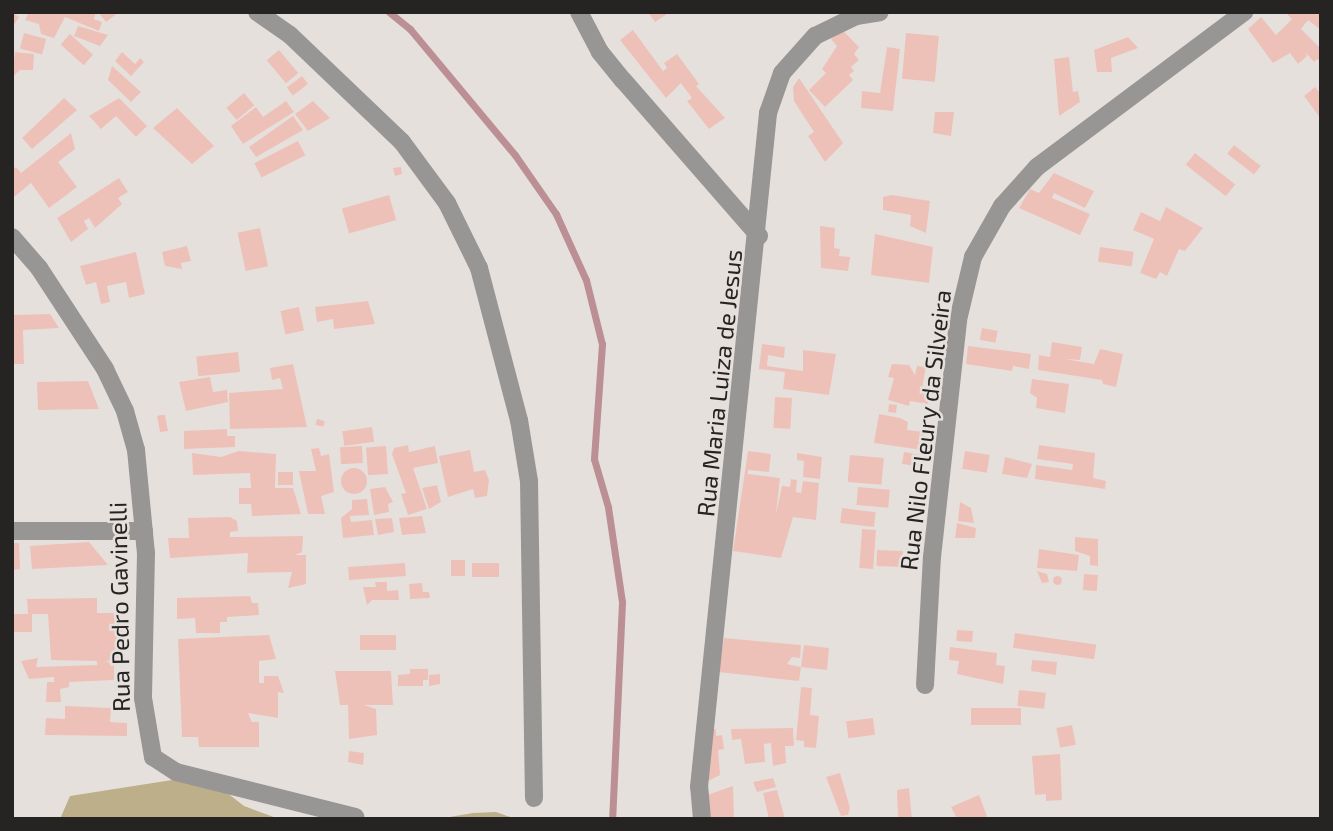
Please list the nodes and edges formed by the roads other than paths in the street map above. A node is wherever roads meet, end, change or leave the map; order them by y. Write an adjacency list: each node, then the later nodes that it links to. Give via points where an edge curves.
1 (257, 12): 10 (street, via 290,35 402,142 447,203 479,268 519,420 529,481)
2 (579, 12): 5 (street, via 608,62)
3 (880, 12): 5 (street, Rua Maria Luiza de Jesus, via 856,16 815,36 782,73 768,113)
4 (1244, 12): 9 (street, Rua Nilo Fleury da Silveira, via 1037,167 1002,206 973,257 958,320 932,557)
5 (759, 236): 12 (street, Rua Maria Luiza de Jesus, via 699,787)
6 (12, 237): 8 (street, Rua Pedro Gavinelli, via 79,325 125,411 136,450)
7 (12, 531): 8 (street)
8 (144, 531): 11 (street, Rua Pedro Gavinelli, via 143,698 153,757 176,772)
9 (925, 685)
10 (534, 798)
11 (355, 817)
12 (702, 819)

